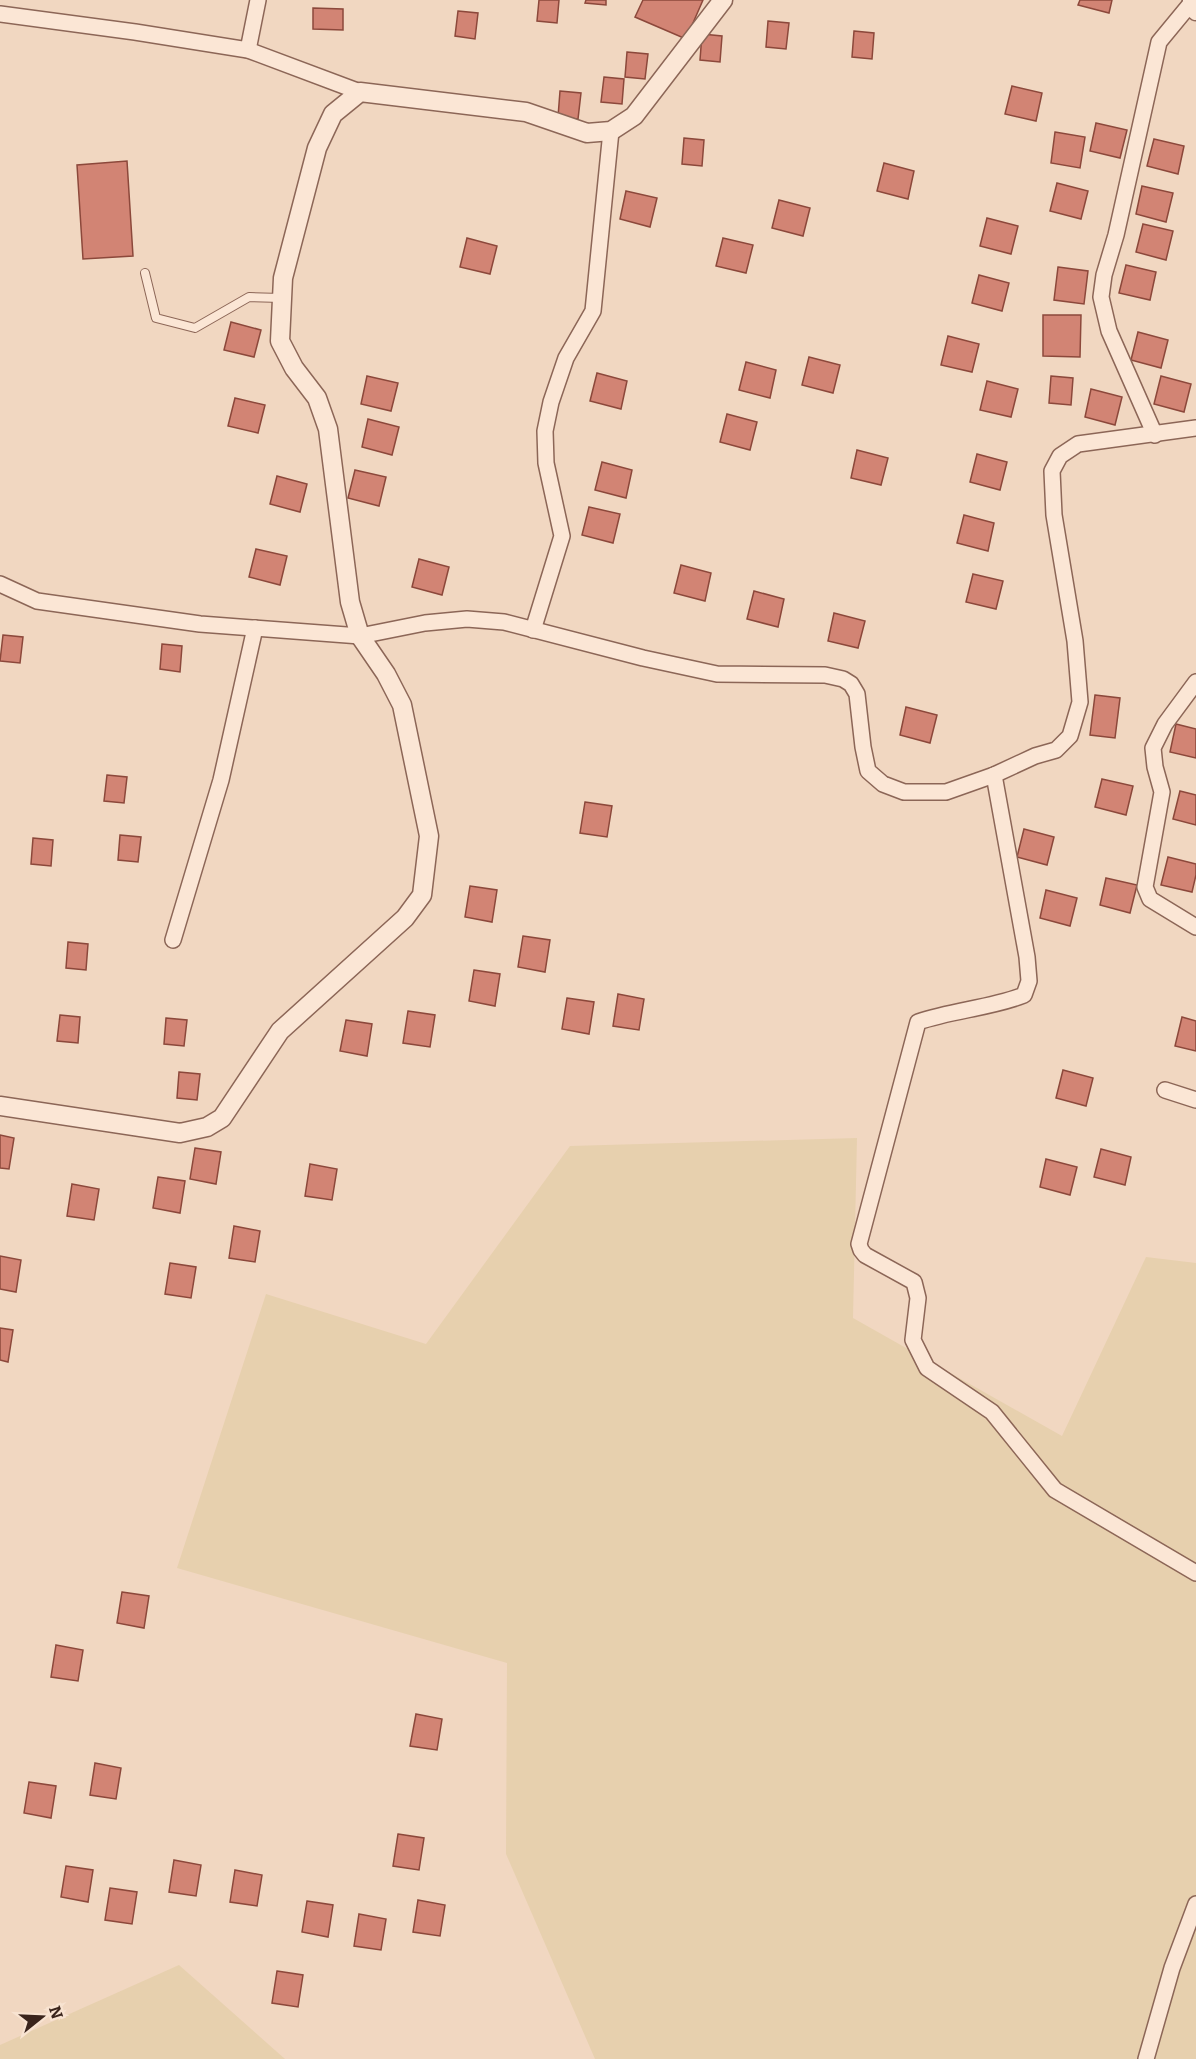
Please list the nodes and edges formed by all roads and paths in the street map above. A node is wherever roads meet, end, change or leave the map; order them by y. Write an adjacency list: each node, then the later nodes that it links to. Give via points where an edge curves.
1 (258, 0): 5 (street)
2 (723, 0): 7 (street, via 634,116)
3 (1193, 4): 11 (street, via 1159,42 1101,297 1109,331)
4 (0, 14): 5 (street)
5 (248, 51): 6 (street)
6 (360, 92): 7 (street, via 526,112 587,133); 9 (street, via 333,114 317,148 283,278)
7 (611, 131): 14 (street, via 593,311 566,358 545,431 546,463 562,536)
8 (145, 273): 9 (lane, via 156,318 195,328 249,297)
9 (282, 298): 15 (street, via 280,341 317,398 328,429 351,602)
10 (1196, 428): 11 (street)
11 (1155, 435): 17 (street, via 1078,444 1060,456 1052,471 1054,515 1075,641 1080,702 1070,736 1056,750)
12 (0, 584): 13 (street, via 36,601)
13 (255, 628): 15 (street); 19 (street, via 221,780)
14 (533, 630): 15 (street, via 504,622 467,619); 17 (street, via 717,674 825,675 843,679 857,694 868,771 884,784 904,792 946,792)
15 (360, 636): 22 (street, via 402,705 429,836 422,895 405,918 280,1031 222,1118 207,1127 180,1133)
16 (1196, 682): 18 (street, via 1165,724 1154,748 1162,792 1145,887 1150,899)
17 (994, 774): 23 (street, via 1029,981 1024,995 1012,1000 918,1022 859,1244 866,1255 914,1282 918,1298 913,1340 927,1368 992,1412 1055,1490)
18 (1196, 927)
19 (173, 940)
20 (1165, 1090): 21 (street)
21 (1196, 1100)
22 (0, 1106)
23 (1196, 1573)
24 (1196, 1904): 25 (street, via 1172,1968)
25 (1146, 2059)

